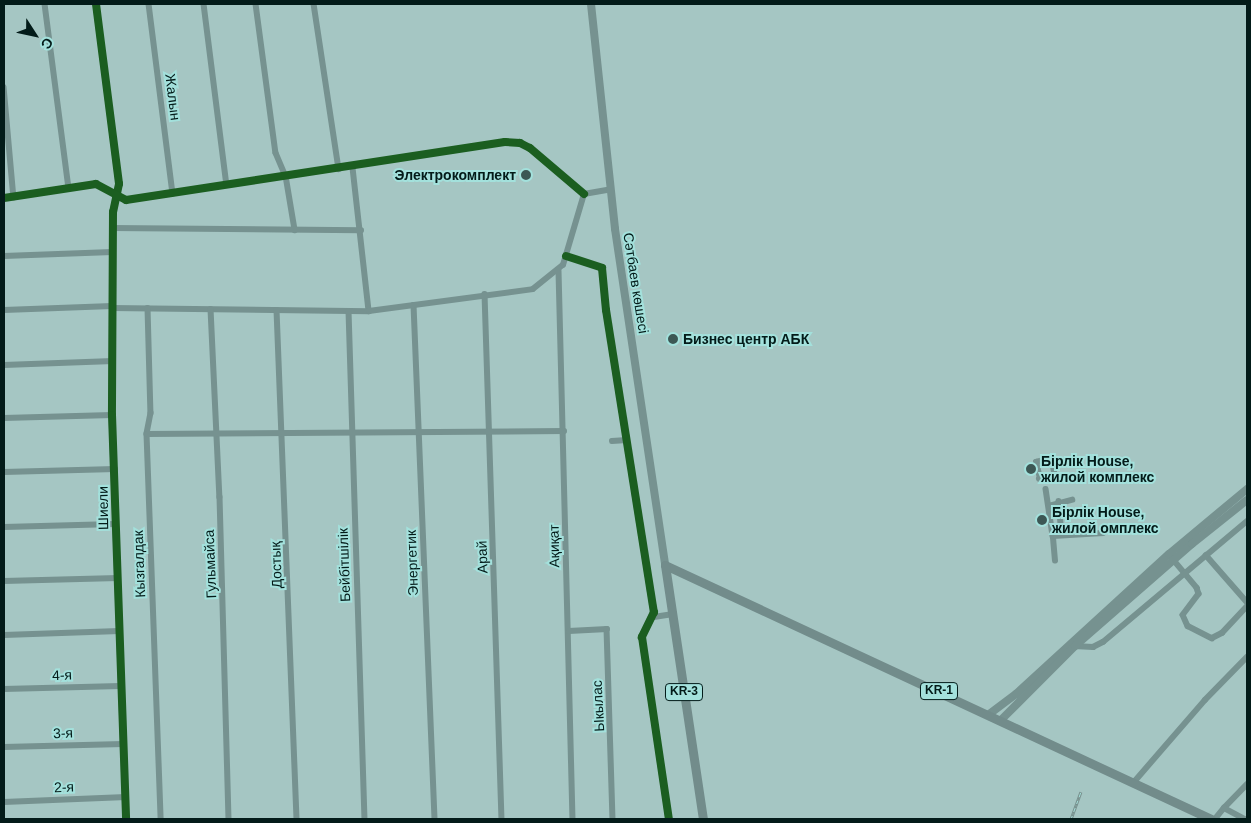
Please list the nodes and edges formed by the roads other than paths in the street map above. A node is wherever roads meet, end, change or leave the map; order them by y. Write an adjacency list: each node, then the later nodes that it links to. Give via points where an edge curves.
1 (45, 4): 14 (street)
2 (96, 4): 18 (street, Шиели)
3 (149, 4): 16 (street, Жалын)
4 (204, 4): 13 (street)
5 (256, 4): 12 (street, via 276,153)
6 (314, 4): 11 (street)
7 (591, 4): 15 (main road, Сәтбаев көшесі / KR-3)
8 (4, 87): 9 (street)
9 (7, 158): 20 (street)
10 (353, 168): 11 (street); 17 (street, via 495,144 520,143); 23 (street)
11 (339, 169): 12 (street)
12 (286, 176): 13 (street); 22 (street)
13 (227, 185): 16 (street)
14 (69, 188): 18 (street, via 96,184); 20 (street)
15 (611, 189): 17 (street); 67 (main road, Сәтбаев көшесі / KR-3)
16 (173, 193): 18 (street, via 126,200)
17 (584, 194): 26 (street)
18 (118, 197): 21 (street, Шиели)
19 (4, 198): 20 (street)
20 (14, 198)
21 (112, 228): 22 (street); 24 (street, Шиели)
22 (294, 230): 23 (street)
23 (361, 230): 36 (street)
24 (112, 252): 25 (street); 30 (street, Шиели)
25 (4, 256)
26 (566, 256): 27 (street); 48 (street, via 602,268)
27 (559, 271): 28 (street, via 532,289); 42 (street, Ақиқат)
28 (485, 294): 29 (street); 41 (street, Арай)
29 (414, 305): 36 (street); 44 (street, Энергетик)
30 (112, 306): 31 (street); 33 (street); 37 (street, Шиели)
31 (148, 308): 32 (street); 46 (street, Кызгалдак, via 151,413)
32 (211, 309): 34 (street); 45 (street, Гульмайса)
33 (4, 310)
34 (277, 310): 35 (street); 47 (street, Достық)
35 (348, 311): 36 (street); 43 (street, Бейбітшілік)
36 (369, 311)
37 (113, 360): 38 (street); 39 (street, Шиели)
38 (4, 365)
39 (112, 415): 40 (street); 50 (street, Шиели)
40 (4, 418)
41 (491, 430): 42 (street); 44 (street); 97 (street, Арай)
42 (564, 431): 76 (street, Ақиқат)
43 (353, 432): 44 (street); 47 (street); 95 (street, Бейбітшілік)
44 (420, 432): 96 (street, Энергетик)
45 (216, 433): 46 (street); 47 (street); 93 (street, Гульмайса)
46 (147, 434): 92 (street, Кызгалдак)
47 (284, 434): 94 (street, Достық)
48 (627, 440): 49 (street); 74 (street)
49 (612, 441)
50 (115, 468): 51 (street); 59 (street, Шиели)
51 (4, 472)
52 (1046, 489): 57 (street)
53 (1247, 489): 65 (main road)
54 (1072, 500): 56 (street)
55 (1247, 500): 65 (main road)
56 (1059, 501): 57 (street); 62 (street)
57 (1048, 506): 63 (street)
58 (1247, 521): 64 (street)
59 (116, 524): 60 (street); 69 (street, Шиели)
60 (4, 527)
61 (1103, 533): 62 (street)
62 (1062, 535): 63 (street)
63 (1053, 536): 66 (street)
64 (1206, 555): 68 (street); 71 (street)
65 (1171, 557): 68 (street); 78 (main road)
66 (1055, 561)
67 (665, 565): 73 (main road, KR-3); 82 (main road, KR-1)
68 (1185, 573): 72 (street, via 1199,594 1183,614 1188,626 1212,638 1222,633); 78 (street, via 1103,642 1093,646)
69 (118, 578): 70 (street); 75 (street, Шиели)
70 (4, 581)
71 (1247, 602)
72 (1247, 606)
73 (673, 614): 74 (street); 102 (main road, KR-3)
74 (654, 617): 100 (street, via 642,637)
75 (120, 631): 77 (street); 80 (street, Шиели)
76 (568, 631): 98 (street, Ақиқат); 99 (street, Ыкылас, via 607,629)
77 (4, 635)
78 (1071, 646): 82 (main road); 83 (main road)
79 (1247, 657): 86 (street)
80 (120, 686): 81 (street, 4-я); 84 (street, Шиели)
81 (4, 690)
82 (988, 714): 83 (main road, KR-1)
83 (1001, 720): 86 (main road, KR-1)
84 (123, 744): 85 (street, 3-я); 88 (street, Шиели)
85 (4, 747)
86 (1134, 782): 103 (main road, KR-1)
87 (1247, 784): 90 (street)
88 (126, 797): 89 (street, 2-я); 91 (street, Шиели)
89 (4, 802)
90 (1224, 808): 103 (street); 104 (street)
91 (126, 819)
92 (161, 819)
93 (229, 819)
94 (297, 819)
95 (365, 819)
96 (435, 819)
97 (502, 819)
98 (573, 819)
99 (613, 819)
100 (669, 819)
101 (698, 819): 102 (street)
102 (703, 819)
103 (1213, 819)
104 (1245, 819)

